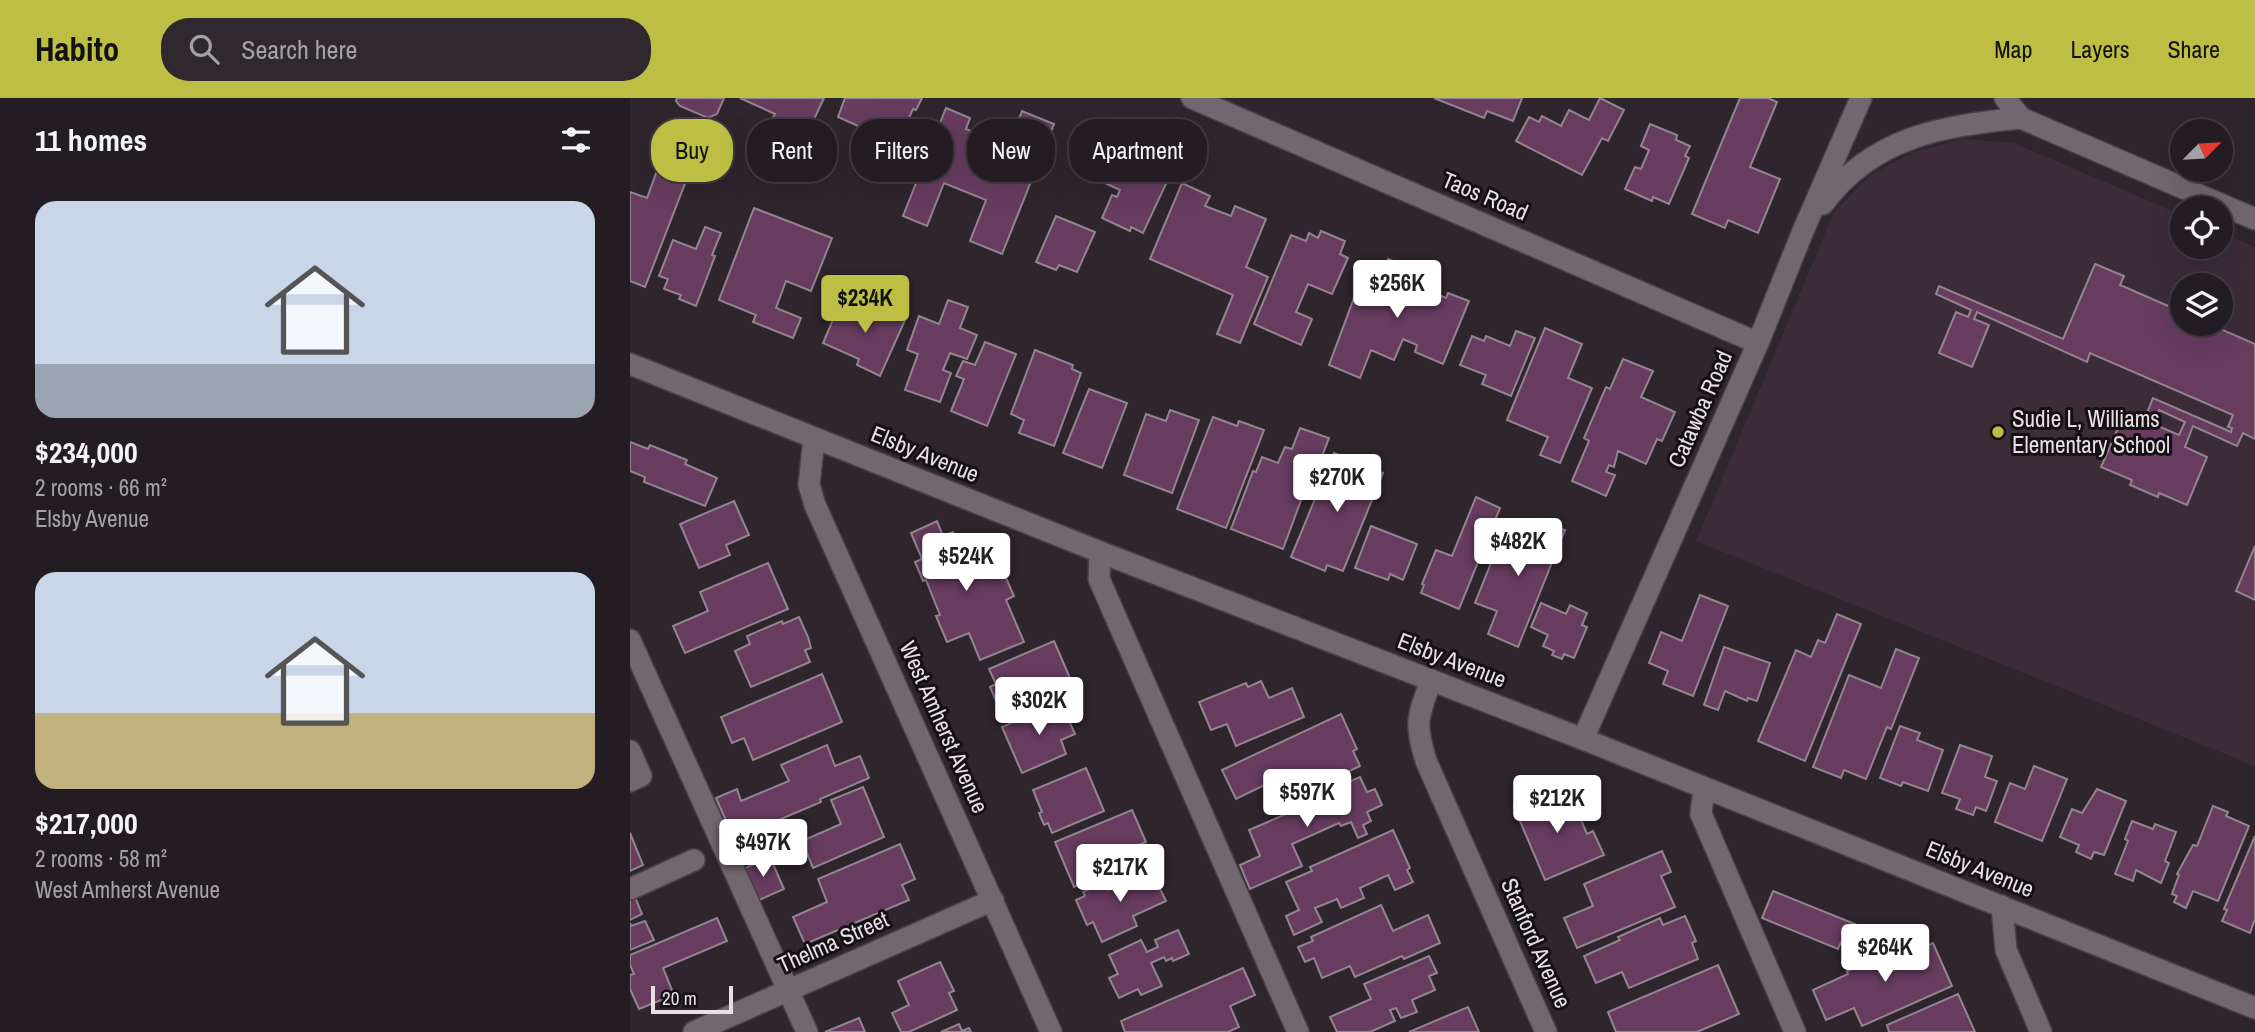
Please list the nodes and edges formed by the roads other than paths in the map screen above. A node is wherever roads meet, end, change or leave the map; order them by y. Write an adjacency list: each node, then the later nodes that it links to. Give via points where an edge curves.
1 (1192, 98): 7 (street, Taos Road)
2 (1861, 98): 6 (street, Catawba Road)
3 (2005, 98): 4 (street)
4 (2021, 118): 5 (street); 6 (street, via 1961,124 1907,139 1850,173)
5 (2255, 219)
6 (1803, 231): 7 (street, Catawba Road)
7 (1758, 343): 13 (street, Catawba Road)
8 (630, 364): 9 (street, Elsby Avenue)
9 (814, 438): 10 (street, Elsby Avenue); 19 (street, West Amherst Avenue, via 809,485 815,505)
10 (1100, 552): 12 (street, Elsby Avenue); 26 (street, via 1098,579)
11 (630, 640): 21 (street)
12 (1431, 680): 13 (street, Elsby Avenue); 27 (street, Stanford Avenue, via 1417,720 1426,761)
13 (1583, 739): 16 (street, Elsby Avenue)
14 (630, 751): 15 (street, via 641,776)
15 (630, 781)
16 (1704, 789): 20 (street, Elsby Avenue); 28 (street, via 1701,814)
17 (694, 860): 18 (street)
18 (630, 889)
19 (993, 900): 21 (street, Thelma Street); 25 (street, West Amherst Avenue)
20 (2002, 906): 22 (street, Elsby Avenue); 29 (street, via 2006,950)
21 (789, 990): 23 (street, Thelma Street); 24 (street)
22 (2255, 1008)
23 (694, 1032)
24 (807, 1032)
25 (1051, 1032)
26 (1298, 1032)
27 (1546, 1032)
28 (1795, 1032)
29 (2041, 1032)

